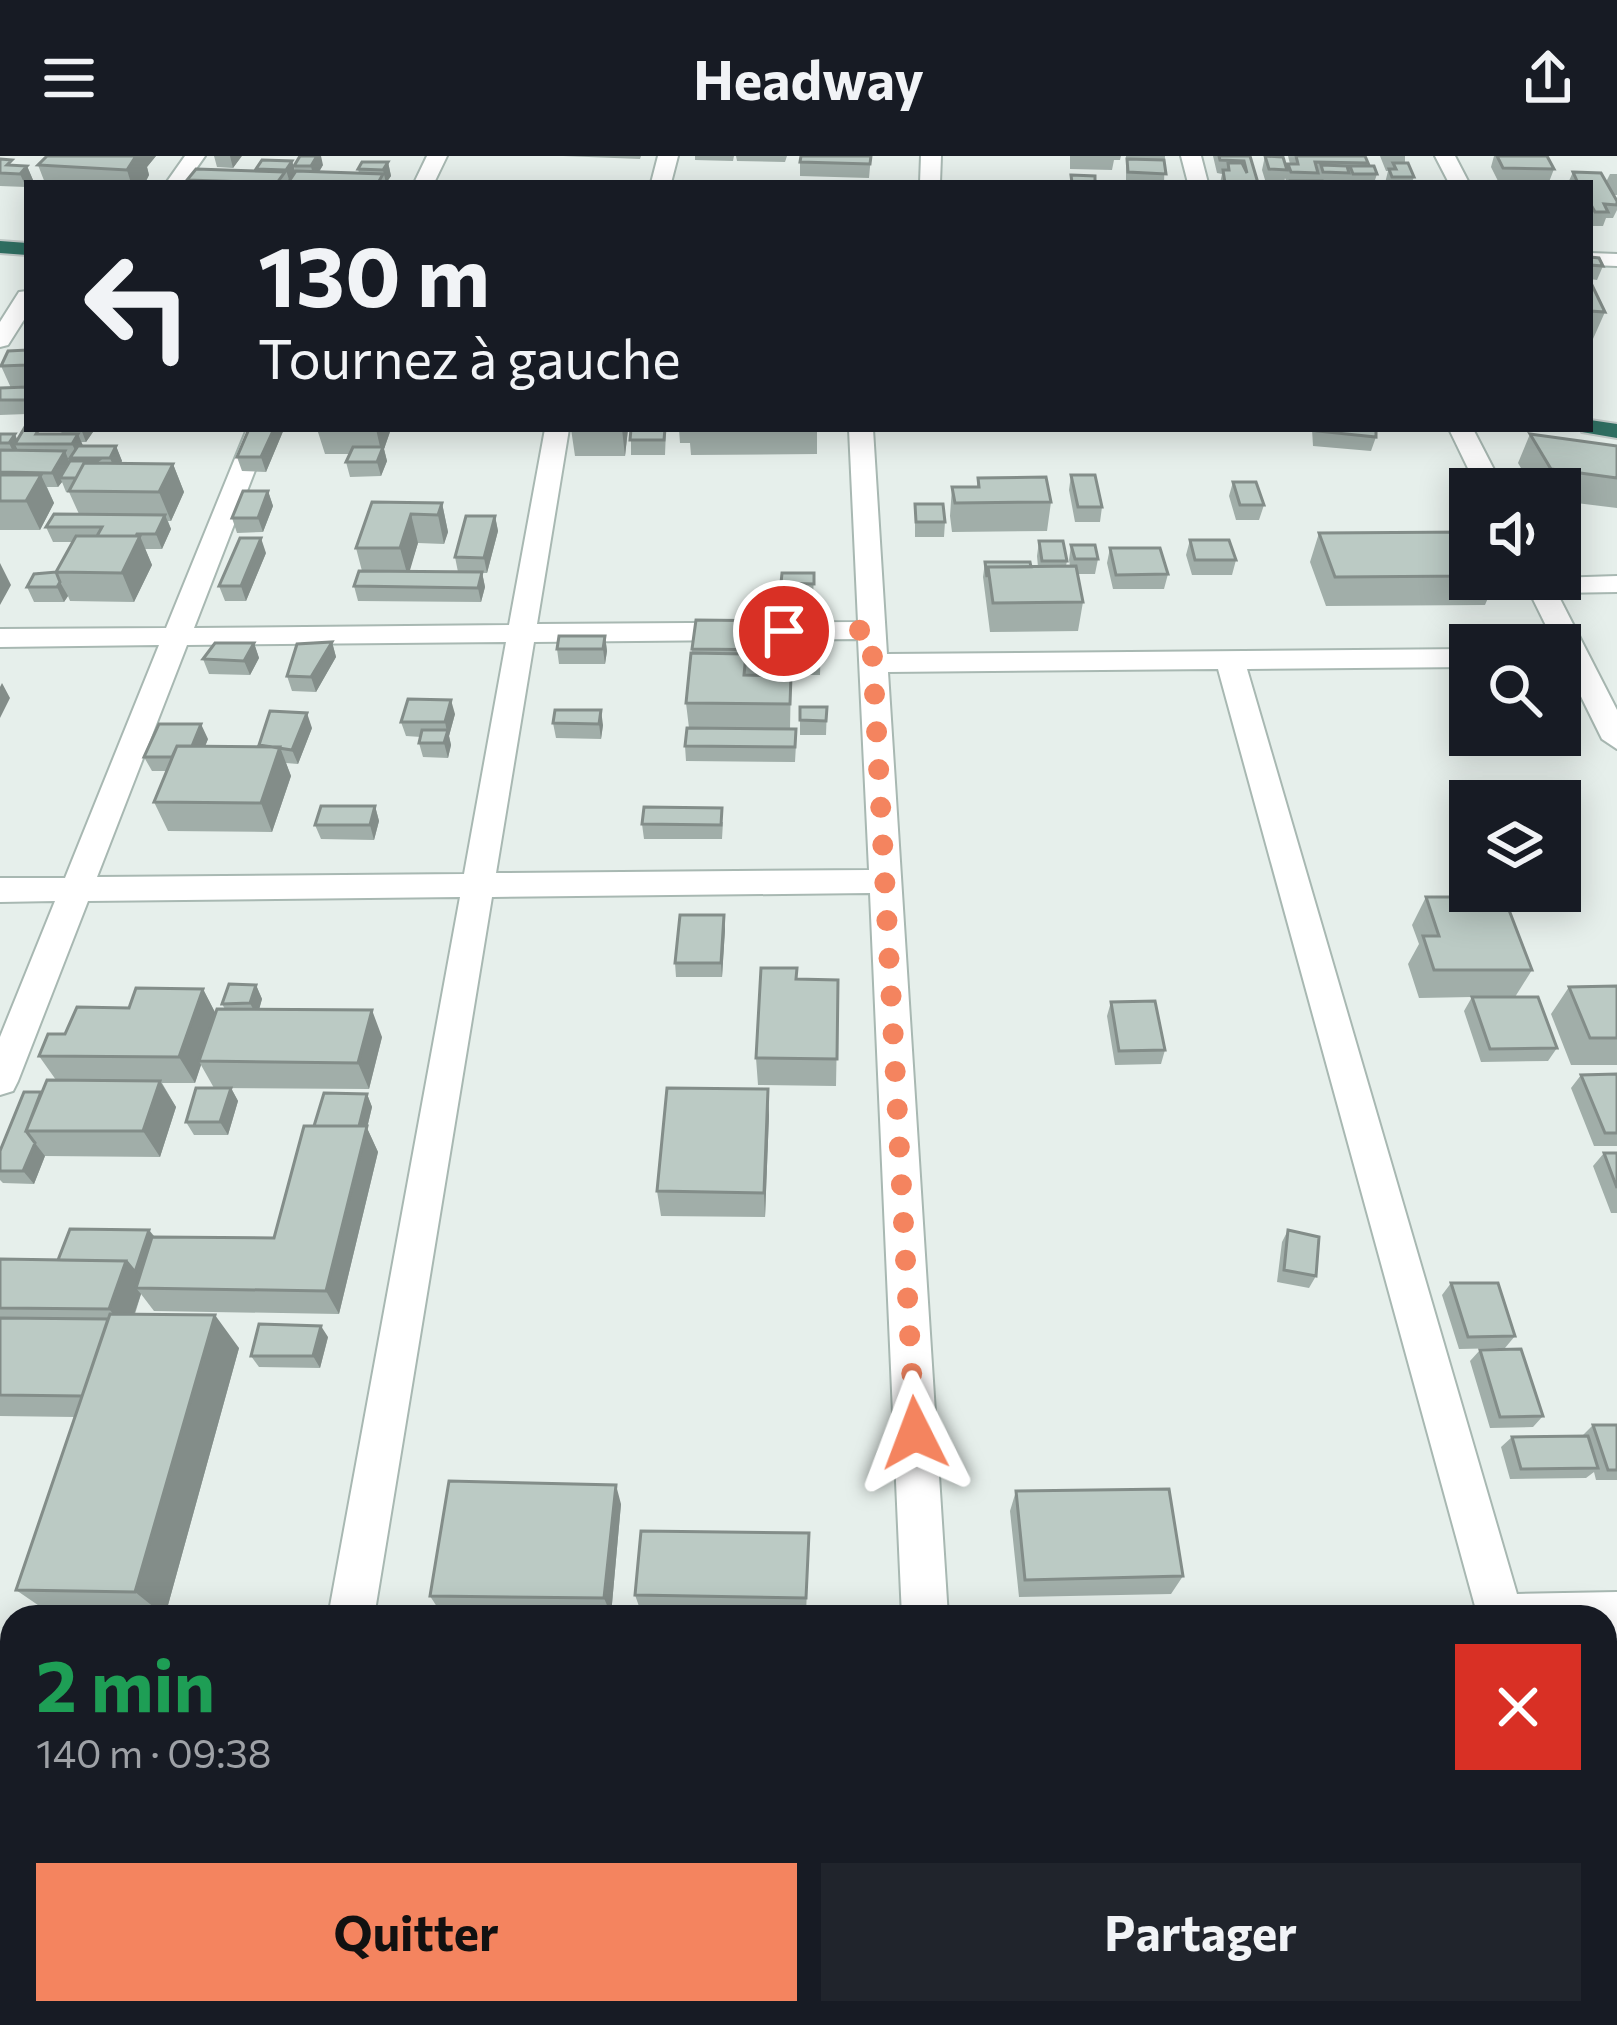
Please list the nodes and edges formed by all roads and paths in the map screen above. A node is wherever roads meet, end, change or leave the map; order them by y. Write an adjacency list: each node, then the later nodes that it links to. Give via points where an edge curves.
1 (24, 302): 2 (street)
2 (0, 340)
3 (259, 432): 11 (street)
4 (555, 432): 10 (street)
5 (861, 432): 13 (street)
6 (1462, 432): 7 (street)
7 (1480, 468)
8 (1581, 583): 9 (street)
9 (1617, 584)
10 (520, 634): 11 (street); 13 (street); 19 (street)
11 (176, 637): 12 (street); 20 (street)
12 (0, 638)
13 (872, 647): 15 (street); 18 (street)
14 (1449, 658): 15 (street)
15 (1230, 660): 25 (street)
16 (1581, 679): 17 (street)
17 (1617, 739)
18 (885, 880): 19 (street); 24 (street)
19 (477, 885): 20 (street); 23 (street)
20 (76, 889): 21 (street); 22 (street)
21 (0, 890)
22 (0, 1082)
23 (352, 1605)
24 (924, 1605)
25 (1498, 1605)

